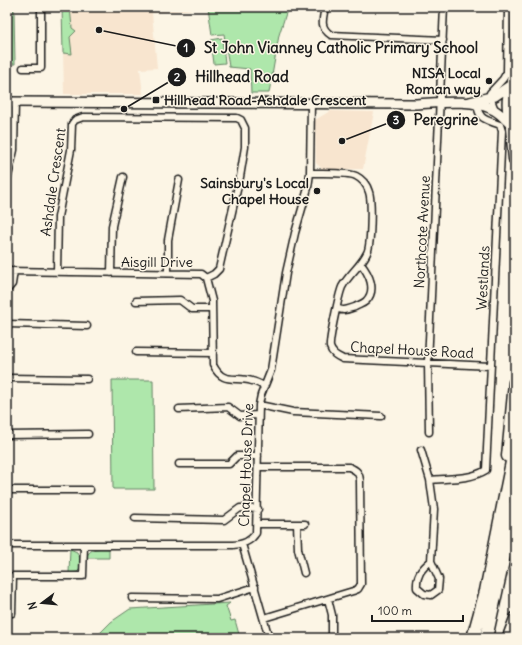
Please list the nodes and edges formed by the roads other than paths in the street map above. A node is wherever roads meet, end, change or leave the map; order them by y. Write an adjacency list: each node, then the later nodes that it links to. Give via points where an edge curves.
1 (41, 7): 6 (street, via 40,68)
2 (325, 7): 5 (street, via 323,24 325,31 331,34)
3 (444, 7): 5 (street, Northcote Avenue)
4 (508, 7): 8 (street, via 507,72 491,91)
5 (443, 40): 9 (street, Northcote Avenue)
6 (23, 68)
7 (514, 78): 8 (street, via 499,94); 14 (street, via 506,100)
8 (490, 97): 10 (street); 13 (street)
9 (440, 103): 10 (street); 12 (street); 35 (street, Northcote Avenue)
10 (477, 103): 13 (street); 36 (street, Westlands, via 480,116 500,125 502,131)
11 (11, 104): 12 (street); 19 (street, via 14,150)
12 (311, 105): 16 (street, Chapel House Drive)
13 (495, 110): 14 (street)
14 (513, 128): 15 (highway)
15 (515, 159)
16 (310, 173): 20 (street, Chapel House Road, via 355,175 363,181 370,192 368,251); 40 (street, Chapel House Drive, via 286,273 271,370)
17 (123, 177): 24 (street, via 112,226)
18 (180, 180): 25 (street, via 168,240)
19 (7, 181)
20 (361, 264): 29 (street, Chapel House Road, via 343,286); 29 (street, via 371,279 371,295 365,302 346,310)
21 (7, 271): 22 (street, Aisgill Drive)
22 (14, 271): 23 (street, Aisgill Drive); 27 (street, via 12,284)
23 (57, 272): 24 (street, Aisgill Drive); 26 (street, Ashdale Crescent, via 58,212 71,150 72,124 75,120 83,117 237,118 245,128 240,177 219,269)
24 (111, 273): 25 (street, Aisgill Drive)
25 (168, 273): 26 (street, Aisgill Drive, via 194,273)
26 (206, 278): 30 (street, Aisgill Drive)
27 (7, 290)
28 (136, 301): 30 (street, via 180,300 192,309)
29 (336, 308): 35 (street, Chapel House Road, via 330,346 334,355 343,359)
30 (212, 309): 34 (street, Aisgill Drive)
31 (7, 324): 32 (street)
32 (87, 326)
33 (136, 352): 34 (street)
34 (213, 353): 40 (street, Aisgill Drive, via 213,365 217,373 224,378 251,381)
35 (428, 363): 36 (street, Chapel House Road); 45 (street, Northcote Avenue)
36 (491, 366): 53 (street, Westlands, via 486,470 470,477)
37 (7, 378): 38 (street)
38 (87, 379)
39 (515, 383): 58 (highway)
40 (264, 386): 41 (street, Chapel House Drive)
41 (259, 405): 43 (street, Chapel House Drive); 44 (street, via 293,412)
42 (179, 409): 43 (street, via 228,407 240,416)
43 (258, 416): 50 (street, Chapel House Drive)
44 (381, 416)
45 (429, 432)
46 (7, 434): 47 (street)
47 (88, 434)
48 (515, 447): 58 (highway)
49 (421, 450): 53 (street)
50 (258, 456): 51 (street, via 237,456 229,464); 52 (street, Chapel House Drive)
51 (179, 464)
52 (258, 467): 57 (street, Chapel House Drive); 71 (street, via 349,467 356,469 360,475 361,584 358,589)
53 (430, 480): 67 (street, via 434,509)
54 (7, 490): 55 (street)
55 (90, 490)
56 (515, 506): 78 (highway)
57 (258, 509): 59 (street, via 240,508 224,520); 60 (street, Chapel House Drive)
58 (502, 515): 77 (highway)
59 (135, 518)
60 (258, 524): 61 (street); 64 (street, Chapel House Drive, via 251,540)
61 (297, 524): 62 (street); 68 (street, via 298,550)
62 (305, 524)
63 (7, 534): 65 (street)
64 (242, 544): 66 (street, Chapel House Drive); 69 (street)
65 (7, 545): 66 (street, Chapel House Drive)
66 (84, 545): 72 (street, via 83,576 13,576)
67 (430, 561): 67 (street, via 439,579 438,590 431,595 424,594 417,588 416,579)
68 (304, 573)
69 (255, 587): 70 (street, via 217,599); 73 (street)
70 (132, 598)
71 (328, 599): 73 (street); 76 (street, via 332,615)
72 (12, 613)
73 (264, 618): 75 (street)
74 (515, 618): 79 (street)
75 (269, 638)
76 (332, 638)
77 (473, 638)
78 (486, 638)
79 (507, 638)

